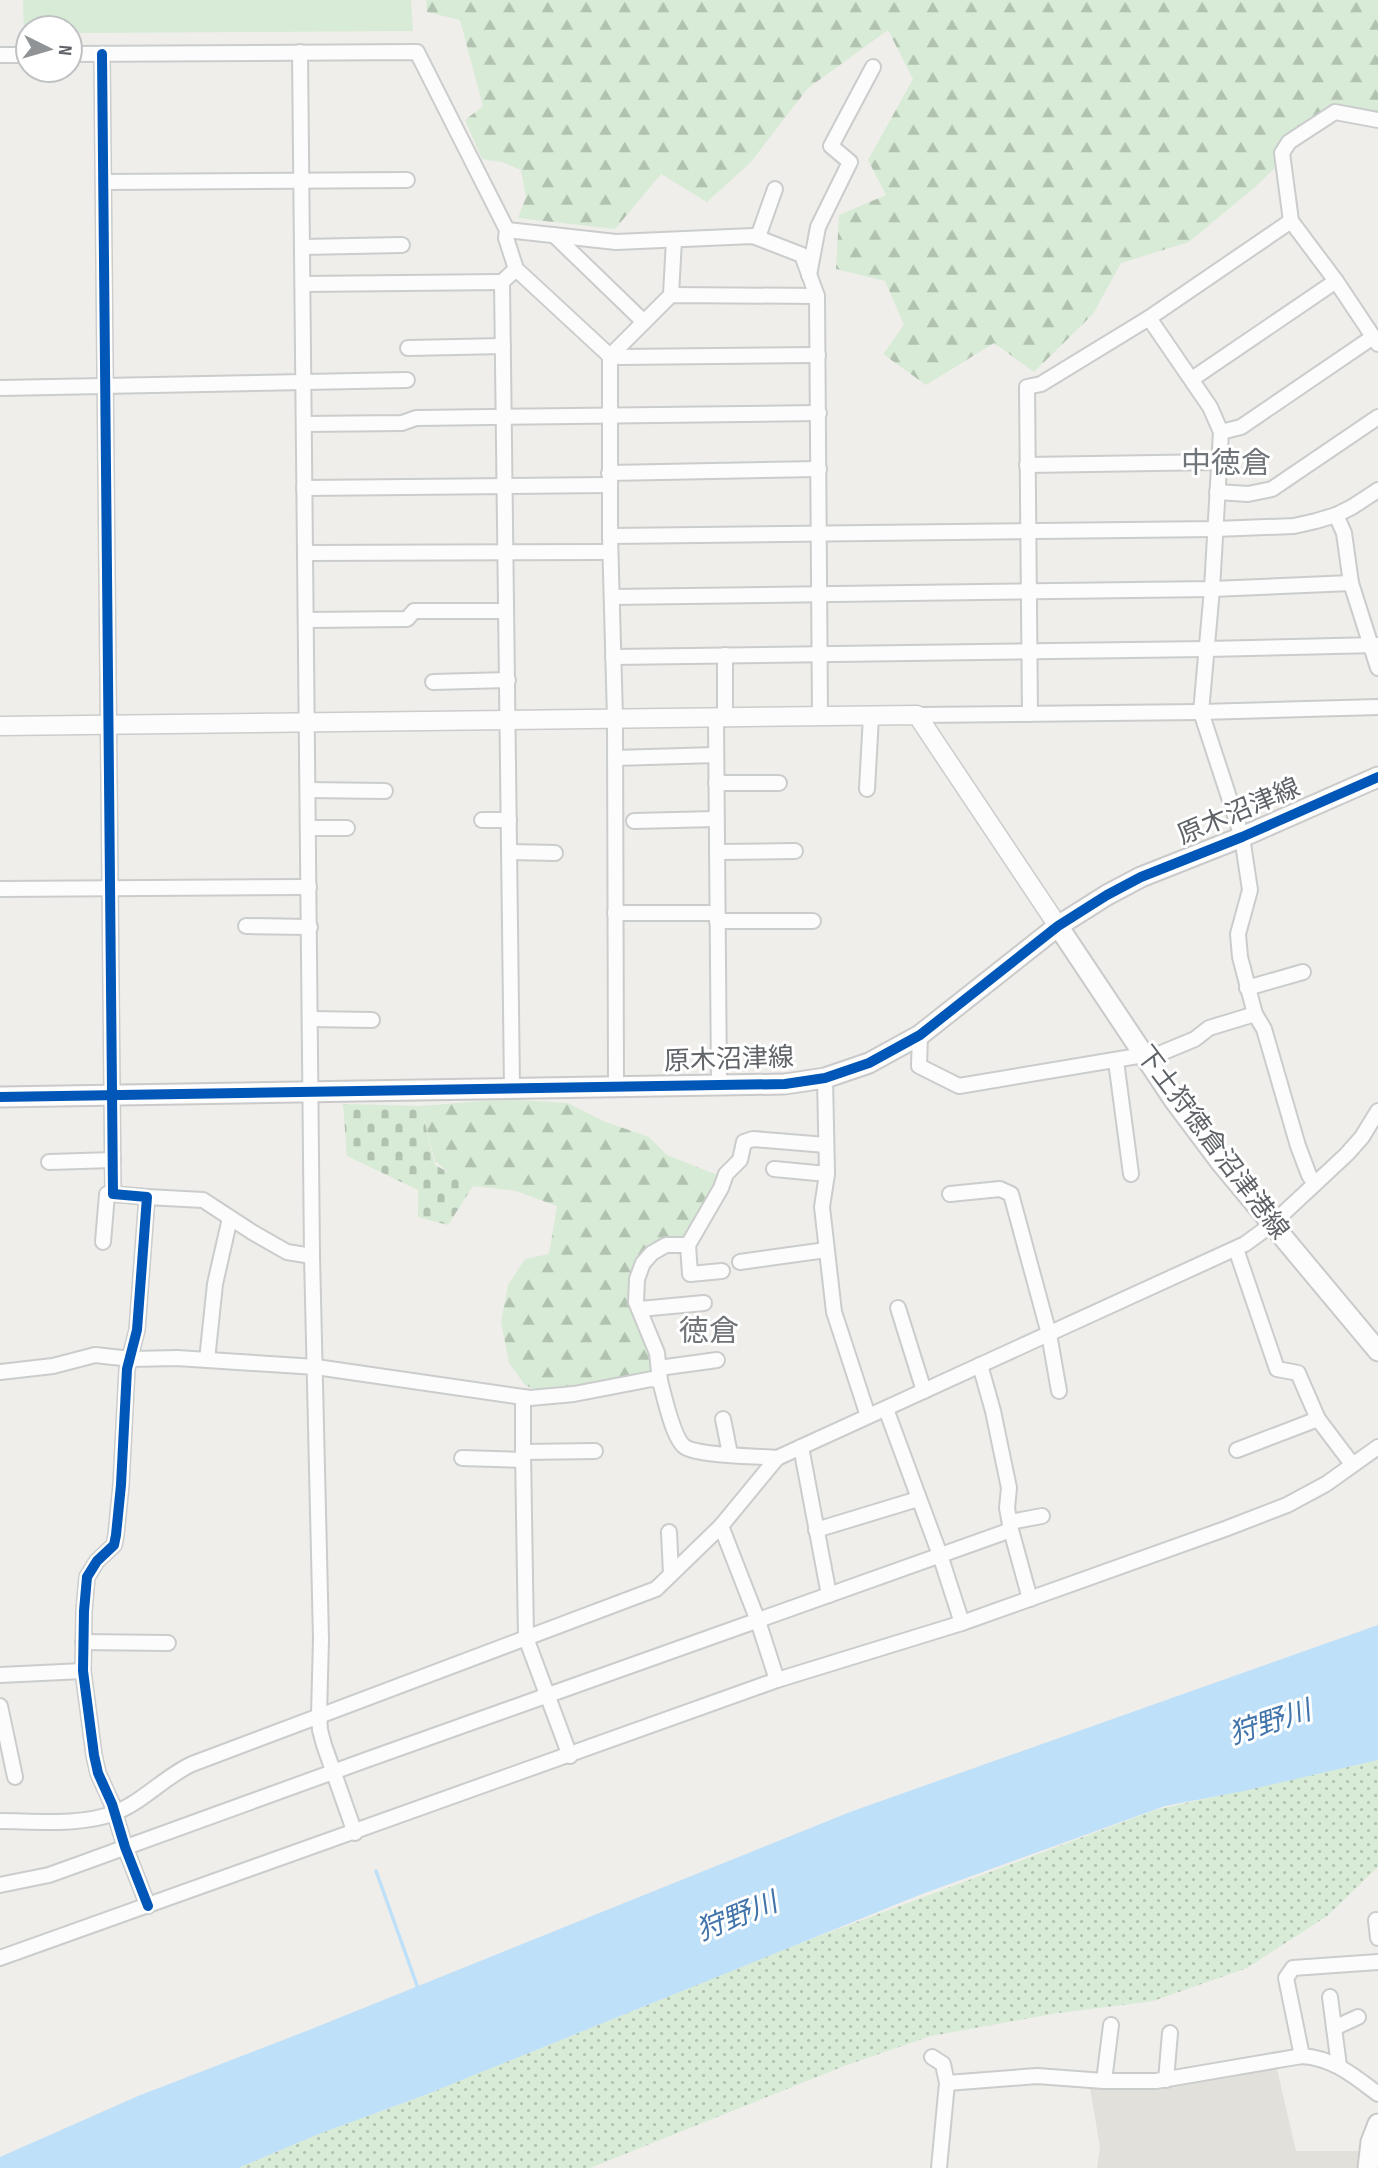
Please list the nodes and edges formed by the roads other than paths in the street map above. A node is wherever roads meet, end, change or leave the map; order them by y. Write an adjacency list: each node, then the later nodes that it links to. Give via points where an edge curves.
1 (300, 52): 3 (street); 7 (street); 11 (street, via 417,52)
2 (84, 54): 3 (street)
3 (102, 54): 8 (street)
4 (873, 67): 18 (street, via 831,146 850,162 818,228)
5 (1378, 120): 10 (street, via 1335,112 1289,142 1282,153)
6 (407, 180): 7 (street)
7 (301, 181): 8 (street); 16 (street)
8 (105, 182): 34 (street)
9 (775, 189): 13 (street)
10 (1291, 221): 19 (street); 24 (street)
11 (507, 230): 12 (street); 17 (street)
12 (554, 235): 14 (street, via 617,242); 25 (street)
13 (758, 237): 14 (street); 18 (street, via 802,255)
14 (674, 240): 22 (street)
15 (402, 245): 16 (street)
16 (302, 247): 21 (street)
17 (516, 270): 20 (street); 30 (street)
18 (809, 275): 23 (street)
19 (1336, 281): 26 (street); 31 (street)
20 (502, 282): 21 (street); 27 (street)
21 (303, 284): 33 (street)
22 (671, 295): 23 (street); 25 (street)
23 (817, 296): 29 (street)
24 (1149, 318): 31 (street); 43 (street, via 1041,384 1027,387)
25 (644, 322): 30 (street)
26 (1376, 340): 41 (street, via 1241,427)
27 (503, 346): 28 (street); 37 (street)
28 (408, 348)
29 (818, 355): 30 (street); 36 (street)
30 (610, 356): 38 (street)
31 (1192, 379): 41 (street)
32 (407, 380): 33 (street)
33 (304, 383): 34 (street); 40 (street)
34 (106, 386): 35 (street); 84 (street)
35 (0, 388)
36 (819, 413): 38 (street); 44 (street)
37 (504, 416): 38 (street); 40 (street); 46 (street)
38 (609, 416): 45 (street)
39 (1378, 417): 49 (street, via 1272,489 1248,494)
40 (304, 424): 47 (street)
41 (1221, 432): 42 (street)
42 (1219, 462): 43 (street); 49 (street)
43 (1027, 465): 52 (street)
44 (819, 469): 45 (street); 53 (street)
45 (609, 479): 46 (street); 54 (street)
46 (505, 486): 47 (street); 55 (street)
47 (304, 488): 57 (street)
48 (1378, 490): 50 (street)
49 (1217, 492): 51 (street)
50 (1336, 515): 51 (street, via 1294,526); 58 (street, via 1344,533)
51 (1215, 529): 52 (street); 59 (street)
52 (1027, 530): 53 (street); 60 (street)
53 (820, 533): 54 (street); 61 (street)
54 (610, 536): 56 (street)
55 (505, 551): 56 (street); 57 (street); 63 (street)
56 (611, 552): 62 (street)
57 (305, 553): 64 (street)
58 (1351, 583): 59 (street); 65 (street)
59 (1212, 589): 60 (street); 66 (street)
60 (1028, 592): 61 (street); 67 (street)
61 (820, 595): 62 (street); 68 (street)
62 (612, 597): 70 (street)
63 (506, 611): 64 (street, via 414,611 407,619); 72 (street)
64 (306, 620): 83 (street)
65 (1373, 644): 66 (street); 71 (street)
66 (1207, 649): 67 (street); 75 (street)
67 (1029, 651): 68 (street); 76 (street)
68 (820, 653): 69 (street); 78 (street)
69 (725, 655): 70 (street); 81 (street)
70 (613, 657): 80 (street)
71 (1378, 668)
72 (508, 680): 73 (street); 82 (street)
73 (433, 682)
74 (1378, 707): 75 (street)
75 (1201, 712): 76 (street); 100 (street)
76 (1030, 713): 77 (street)
77 (917, 715): 79 (street); 112 (street)
78 (820, 716): 79 (street); 81 (street)
79 (871, 716): 91 (street)
80 (615, 718): 81 (street); 82 (street); 87 (street)
81 (720, 719): 86 (street)
82 (508, 720): 83 (street); 96 (street)
83 (308, 722): 84 (street); 92 (street)
84 (110, 725): 85 (street); 107 (street)
85 (0, 726)
86 (716, 755): 87 (street); 89 (street)
87 (615, 758): 108 (street)
88 (1378, 777): 100 (main road, 原木沼津線)
89 (716, 783): 90 (street); 94 (street)
90 (779, 783)
91 (867, 789)
92 (308, 790): 93 (street); 98 (street)
93 (385, 791)
94 (716, 819): 97 (street); 103 (street)
95 (482, 820): 96 (street)
96 (509, 820): 102 (street)
97 (634, 821)
98 (308, 828): 99 (street); 105 (street)
99 (347, 828)
100 (1242, 837): 112 (main road, 原木沼津線, via 1141,877); 115 (street, via 1250,890 1238,942)
101 (795, 851): 103 (street)
102 (510, 852): 104 (street); 125 (street)
103 (717, 852): 109 (street)
104 (555, 853)
105 (309, 887): 107 (street); 113 (street)
106 (0, 889): 107 (street)
107 (111, 889): 127 (street)
108 (615, 913): 109 (street); 124 (street)
109 (717, 917): 110 (street); 123 (street)
110 (813, 921)
111 (246, 926): 113 (street)
112 (1058, 926): 119 (main road, 原木沼津線); 120 (main road, 下土狩徳倉沼津港線)
113 (310, 927): 117 (street)
114 (1303, 972): 115 (street)
115 (1247, 988): 116 (street)
116 (1255, 1014): 120 (street, via 1209,1028 1195,1039); 136 (street)
117 (310, 1019): 118 (street); 126 (street)
118 (372, 1020)
119 (920, 1035): 121 (street, via 919,1066 959,1086); 122 (main road, 原木沼津線, via 869,1063)
120 (1146, 1057): 121 (street); 141 (main road, 下土狩徳倉沼津港線)
121 (1116, 1061): 135 (street)
122 (825, 1078): 123 (main road, 原木沼津線); 130 (street)
123 (719, 1085): 124 (main road, 原木沼津線)
124 (615, 1086): 125 (main road, 原木沼津線)
125 (512, 1088): 126 (main road, 原木沼津線)
126 (311, 1091): 127 (main road, 原木沼津線); 146 (street)
127 (113, 1094): 128 (main road, 原木沼津線); 131 (street)
128 (0, 1097)
129 (1378, 1111): 136 (street, via 1362,1137)
130 (826, 1145): 134 (street); 143 (street, via 744,1142 740,1160 726,1174)
131 (113, 1160): 132 (street); 137 (street, via 113,1194)
132 (49, 1162)
133 (774, 1169): 134 (street)
134 (827, 1174): 145 (street, via 822,1207)
135 (1131, 1174)
136 (1315, 1184): 141 (street)
137 (117, 1194): 139 (street); 142 (street, via 107,1194)
138 (950, 1194): 152 (street, via 1000,1189 1011,1194)
139 (147, 1197): 140 (street, via 203,1200); 154 (street)
140 (230, 1218): 146 (street, via 287,1252); 155 (street, via 215,1284)
141 (1271, 1225): 144 (street); 153 (main road, 下土狩徳倉沼津港線)
142 (103, 1242)
143 (688, 1245): 148 (street, via 690,1274); 151 (street, via 666,1245 643,1263 636,1291)
144 (1236, 1249): 152 (street); 167 (street, via 1277,1369 1298,1373)
145 (827, 1250): 147 (street); 165 (street, via 834,1312)
146 (312, 1256): 158 (street)
147 (740, 1262)
148 (722, 1271)
149 (704, 1303): 151 (street)
150 (898, 1308): 161 (street)
151 (640, 1309): 160 (street, via 657,1353)
152 (1049, 1334): 157 (street); 162 (street)
153 (1378, 1351)
154 (131, 1359): 155 (street); 159 (street, via 95,1355); 190 (street, via 116,1535 114,1545 87,1577)
155 (207, 1360): 158 (street)
156 (718, 1360): 160 (street)
157 (980, 1365): 161 (street); 180 (street, via 1009,1488)
158 (316, 1367): 163 (street); 197 (street)
159 (0, 1372)
160 (659, 1374): 163 (street, via 574,1394); 172 (street, via 679,1439 686,1447)
161 (924, 1391): 164 (street)
162 (1059, 1391)
163 (523, 1397): 173 (street)
164 (886, 1409): 165 (street); 177 (street)
165 (868, 1416): 168 (street)
166 (723, 1419): 172 (street)
167 (1318, 1419): 170 (street); 176 (street)
168 (801, 1447): 175 (street); 181 (street)
169 (1378, 1447): 176 (street)
170 (1237, 1450)
171 (595, 1451): 173 (street)
172 (730, 1454): 175 (street)
173 (523, 1456): 174 (street); 189 (street)
174 (462, 1458)
175 (777, 1458): 179 (street)
176 (1352, 1464): 186 (street, via 1287,1504)
177 (918, 1499): 181 (street); 183 (street)
178 (1042, 1516): 180 (street)
179 (721, 1526): 184 (street); 187 (street)
180 (1011, 1526): 183 (street); 186 (street)
181 (816, 1530): 185 (street)
182 (669, 1532): 184 (street)
183 (940, 1555): 185 (street); 188 (street)
184 (671, 1574): 189 (street, via 656,1589)
185 (828, 1595): 187 (street)
186 (1030, 1599): 188 (street)
187 (758, 1621): 194 (street); 195 (street)
188 (962, 1623): 194 (street)
189 (526, 1638): 195 (street); 197 (street)
190 (83, 1642): 191 (street); 192 (street)
191 (168, 1643)
192 (83, 1671): 193 (street); 202 (street, via 94,1755)
193 (0, 1675)
194 (777, 1680): 199 (street)
195 (548, 1696): 199 (street); 200 (street)
196 (0, 1706): 198 (street)
197 (319, 1715): 200 (street); 202 (street, via 183,1768)
198 (3, 1735): 201 (street)
199 (570, 1756): 204 (street)
200 (334, 1772): 204 (street); 205 (street)
201 (15, 1777)
202 (114, 1814): 203 (street, via 79,1820); 205 (street)
203 (0, 1821)
204 (355, 1833): 207 (street)
205 (125, 1847): 206 (street, via 49,1875); 207 (street)
206 (0, 1885)
207 (148, 1906): 210 (street)
208 (1376, 1920): 209 (street)
209 (1378, 1938)
210 (0, 1958)
211 (1378, 1962): 217 (street, via 1293,1968 1286,1978)
212 (1331, 1997): 215 (street)
213 (1358, 2017): 215 (street)
214 (1111, 2025): 221 (street)
215 (1334, 2028): 219 (street)
216 (1170, 2033): 220 (street)
217 (1302, 2056): 219 (street); 220 (street)
218 (932, 2057): 222 (street, via 943,2064)
219 (1339, 2066): 223 (street)
220 (1166, 2080): 221 (street)
221 (1104, 2081): 222 (street, via 1037,2076)
222 (947, 2083): 225 (street)
223 (1378, 2094)
224 (1378, 2124): 226 (main road)
225 (939, 2168)
226 (1368, 2168)

